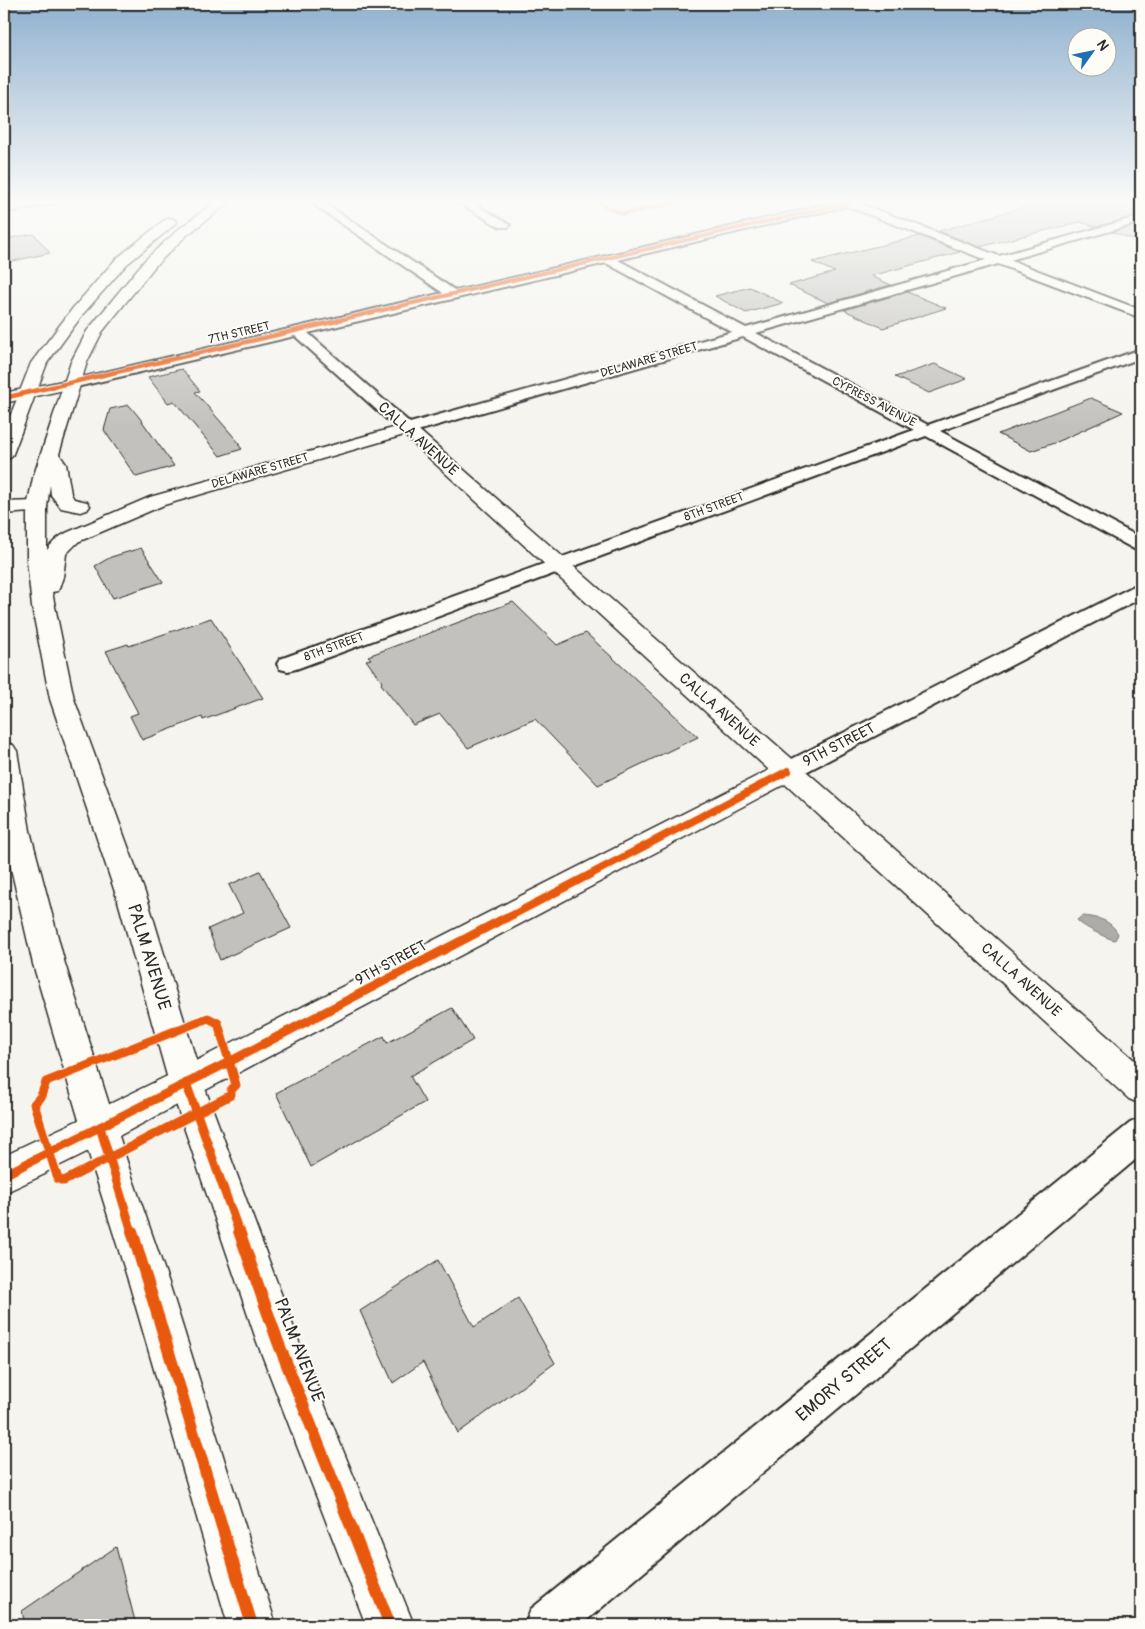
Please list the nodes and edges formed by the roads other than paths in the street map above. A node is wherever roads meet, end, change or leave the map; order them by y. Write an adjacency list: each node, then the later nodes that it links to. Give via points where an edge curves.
1 (107, 276): 14 (main road, via 39,363)
2 (140, 276): 13 (main road, PALM AVENUE, via 94,331)
3 (426, 276): 8 (street)
4 (534, 276): 8 (street, 7TH STREET)
5 (638, 276): 11 (street, CYPRESS AVENUE)
6 (941, 276): 11 (street, DELAWARE STREET)
7 (1040, 276): 9 (street)
8 (454, 295): 10 (street, 7TH STREET)
9 (1141, 314)
10 (298, 331): 13 (street, 7TH STREET); 16 (street, CALLA AVENUE)
11 (744, 332): 16 (street, DELAWARE STREET); 17 (street, CYPRESS AVENUE)
12 (1141, 353): 17 (street, 8TH STREET)
13 (72, 384): 14 (main road, 7TH STREET); 19 (main road, PALM AVENUE)
14 (27, 393): 15 (main road, 7TH STREET); 18 (main road)
15 (4, 398)
16 (407, 429): 20 (main road, DELAWARE STREET); 24 (main road, CALLA AVENUE)
17 (927, 430): 23 (street, CYPRESS AVENUE); 24 (street, 8TH STREET)
18 (4, 454)
19 (49, 454): 20 (main road, DELAWARE STREET, via 57,464 61,495 68,504 88,508); 21 (main road, PALM AVENUE)
20 (157, 501): 26 (main road, DELAWARE STREET, via 73,537 60,546 54,554 52,583)
21 (37, 507): 22 (main road); 26 (main road, PALM AVENUE, via 37,560)
22 (4, 508)
23 (1141, 545)
24 (558, 564): 27 (street, 8TH STREET); 29 (main road, CALLA AVENUE)
25 (1141, 590): 29 (street, 9TH STREET)
26 (43, 607): 31 (main road, PALM AVENUE, via 62,699 133,900)
27 (288, 664)
28 (4, 751): 30 (main road)
29 (788, 771): 31 (main road, 9TH STREET); 32 (main road, CALLA AVENUE)
30 (10, 819): 33 (main road, via 49,964)
31 (186, 1083): 33 (main road, 9TH STREET); 37 (main road, PALM AVENUE, via 278,1342)
32 (1141, 1088)
33 (100, 1127): 35 (main road, 9TH STREET); 36 (main road)
34 (1141, 1134): 38 (street, EMORY STREET)
35 (18, 1168)
36 (252, 1625)
37 (390, 1625)
38 (547, 1625)

